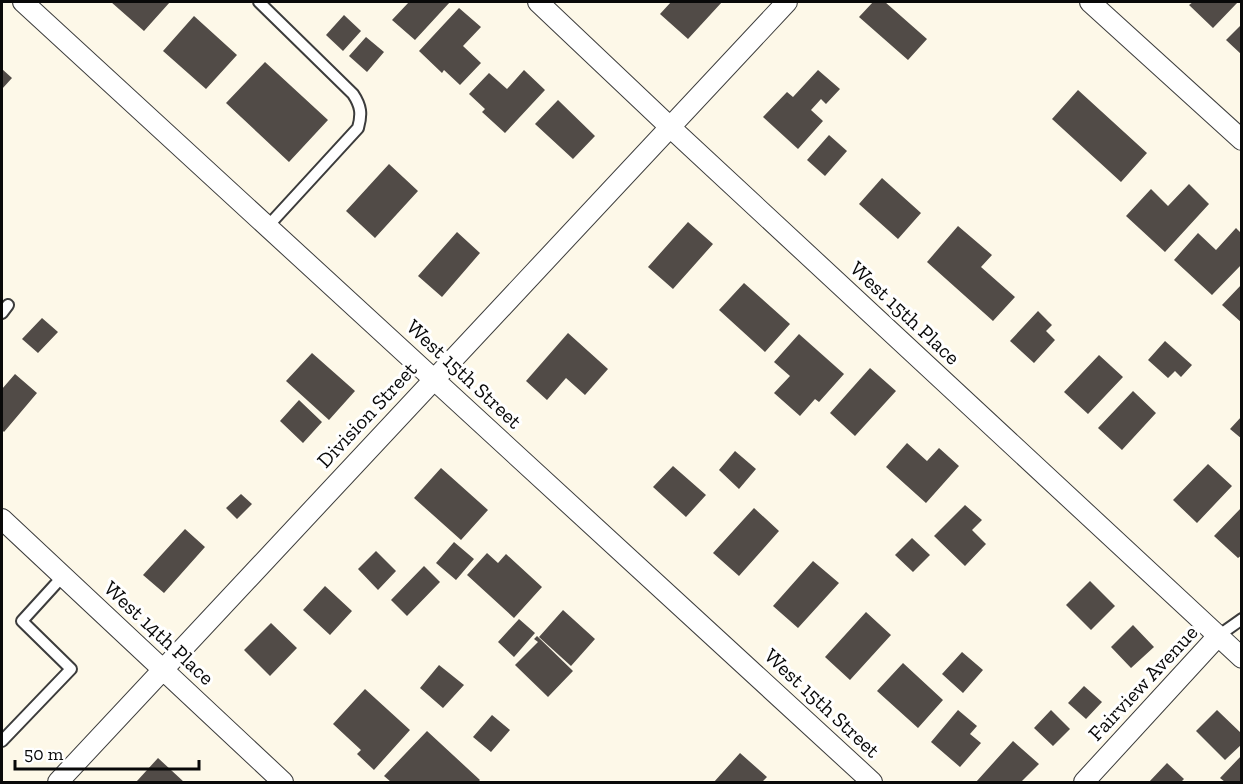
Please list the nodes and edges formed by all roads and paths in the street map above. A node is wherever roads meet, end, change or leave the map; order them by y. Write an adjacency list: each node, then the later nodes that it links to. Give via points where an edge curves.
1 (24, 2): 8 (street, West 15th Street)
2 (259, 2): 8 (lane, via 353,94 360,104 361,117 358,128)
3 (538, 2): 6 (street, West 15th Place)
4 (787, 2): 6 (street, Division Street)
5 (1090, 2): 7 (street)
6 (670, 127): 9 (street, Division Street); 13 (street, West 15th Place)
7 (1242, 140)
8 (268, 226): 9 (street, West 15th Street)
9 (433, 379): 15 (street, Division Street); 19 (street, West 15th Street)
10 (2, 519): 11 (street, West 14th Place)
11 (63, 576): 15 (street, West 14th Place); 16 (lane, via 22,621 71,669)
12 (1242, 619): 13 (lane, Fairview Avenue)
13 (1218, 636): 14 (street, West 15th Place); 20 (street, Fairview Avenue)
14 (1242, 658)
15 (164, 671): 17 (street, Division Street); 18 (street, West 14th Place)
16 (2, 741)
17 (58, 783)
18 (283, 783)
19 (872, 783)
20 (1084, 783)

